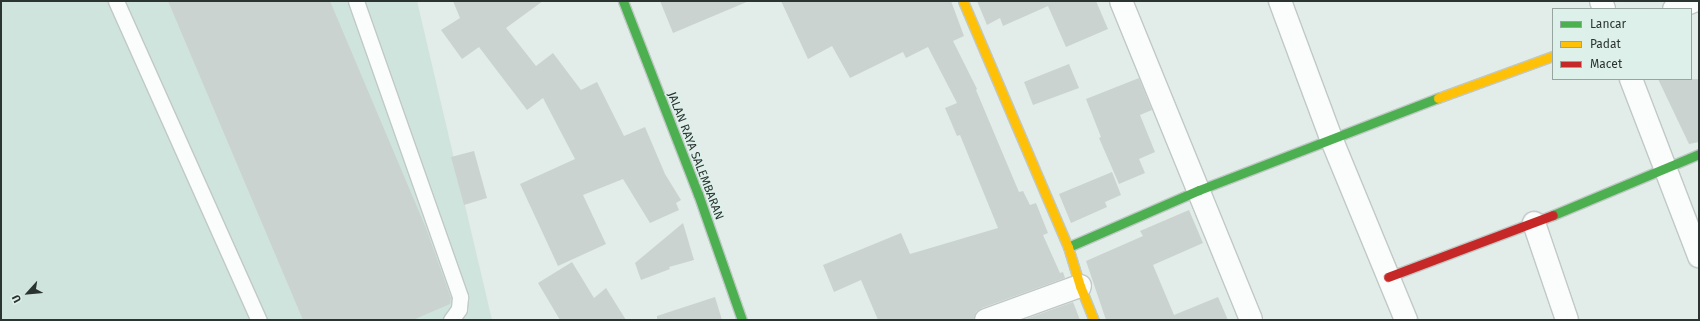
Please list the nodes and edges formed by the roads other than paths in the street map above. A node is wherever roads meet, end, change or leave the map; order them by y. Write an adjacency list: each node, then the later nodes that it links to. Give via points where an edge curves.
1 (116, 1): 20 (lane)
2 (356, 1): 21 (lane, via 460,297 459,309)
3 (622, 1): 22 (street, JALAN RAYA SALEMBARAN, via 698,194)
4 (963, 1): 16 (street)
5 (1121, 1): 14 (street)
6 (1280, 1): 11 (street)
7 (1694, 1): 8 (street)
8 (1676, 8)
9 (1552, 56): 11 (street)
10 (1630, 80): 13 (street)
11 (1331, 138): 14 (street); 18 (street)
12 (1699, 154): 13 (street)
13 (1664, 168): 15 (street); 17 (street)
14 (1199, 190): 16 (street); 25 (street)
15 (1534, 223): 18 (street); 27 (street)
16 (1068, 247): 19 (street)
17 (1699, 256)
18 (1388, 277): 26 (street)
19 (1080, 286): 23 (street); 24 (street)
20 (258, 320)
21 (451, 320)
22 (742, 320)
23 (986, 320)
24 (1094, 320)
25 (1251, 320)
26 (1406, 320)
27 (1567, 320)

